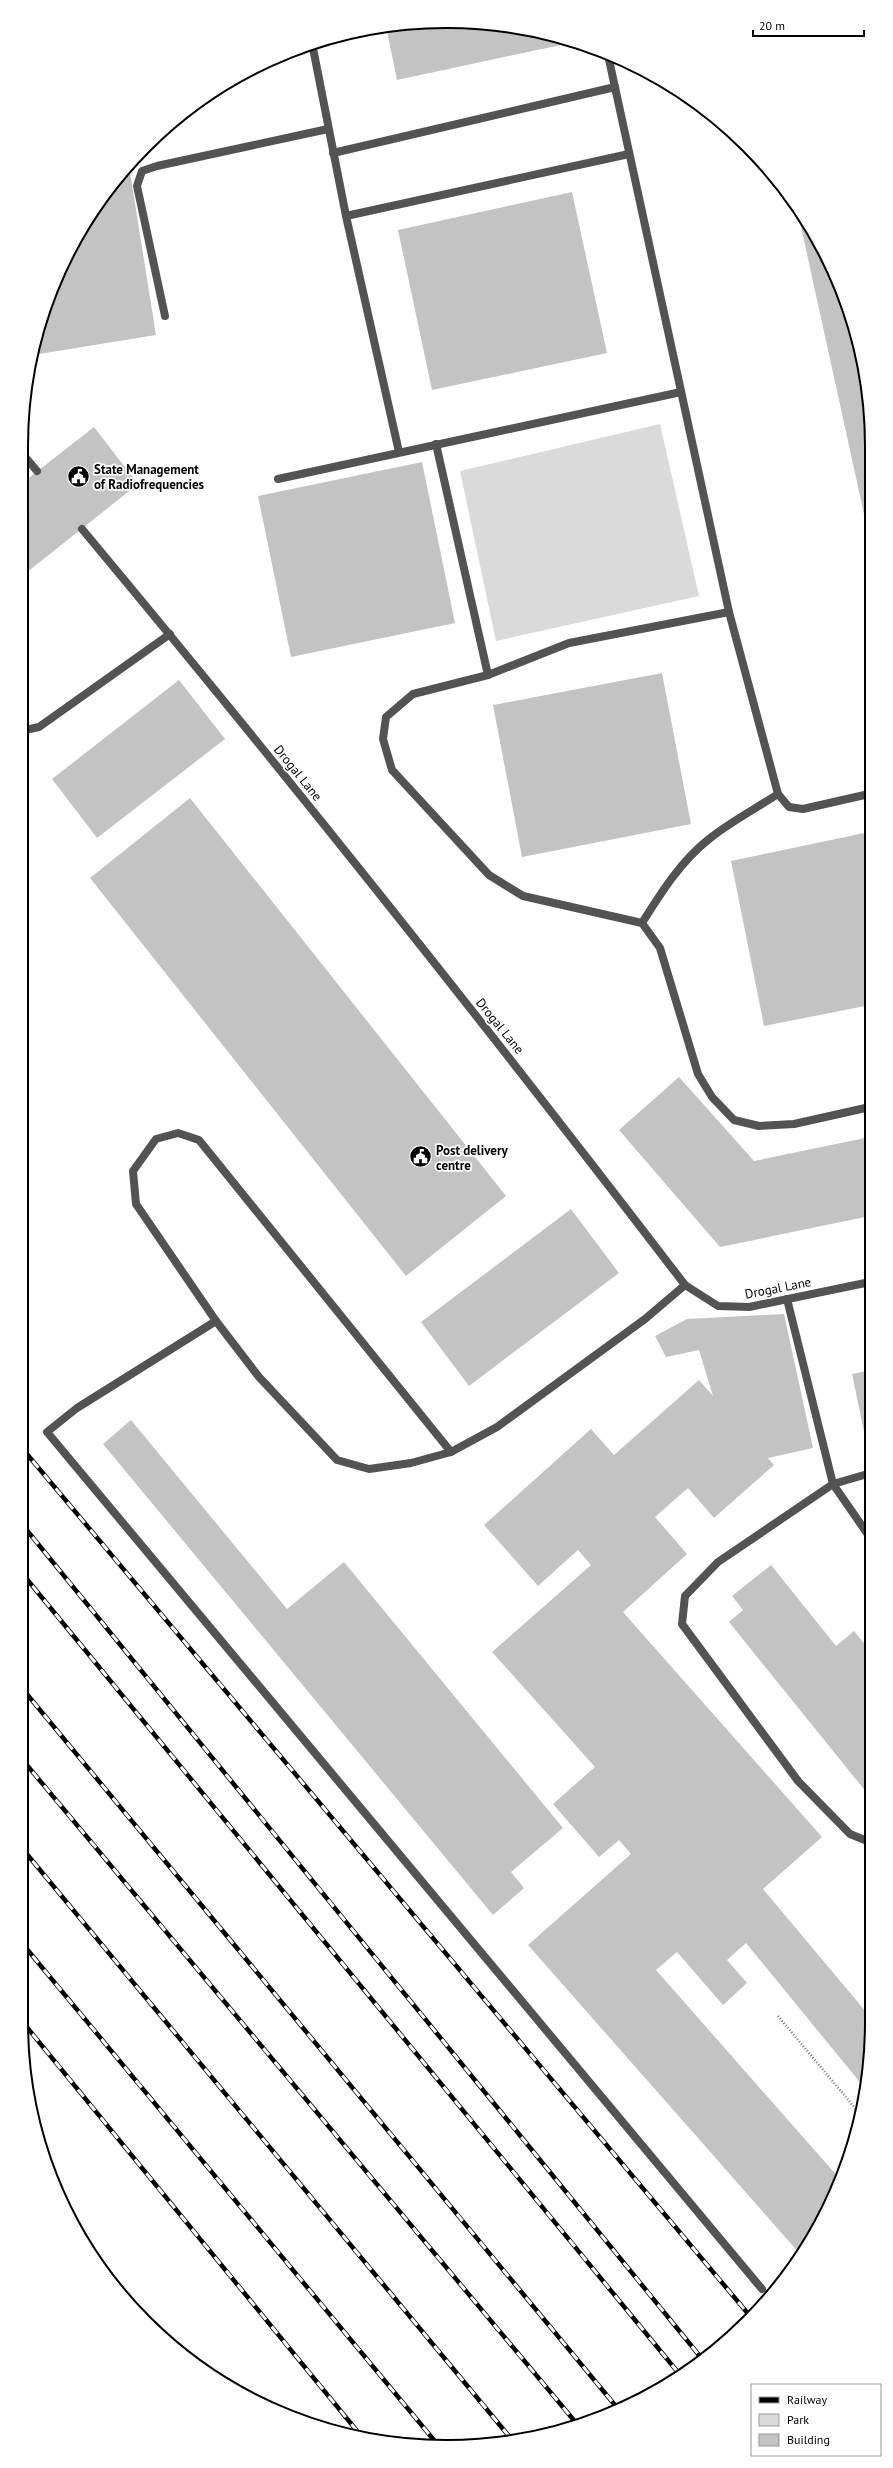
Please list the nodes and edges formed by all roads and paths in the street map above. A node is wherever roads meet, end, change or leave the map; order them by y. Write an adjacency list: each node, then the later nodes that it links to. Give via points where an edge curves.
1 (313, 50): 4 (lane)
2 (609, 61): 3 (lane)
3 (615, 87): 5 (lane); 6 (lane)
4 (328, 128): 5 (lane); 8 (lane, via 157,166 142,172 137,186)
5 (333, 153): 7 (lane)
6 (629, 154): 7 (lane); 9 (lane)
7 (346, 216): 11 (lane)
8 (165, 316)
9 (681, 392): 10 (lane); 16 (lane)
10 (436, 444): 11 (lane); 18 (lane)
11 (399, 452): 14 (lane)
12 (28, 460): 13 (lane)
13 (37, 471)
14 (278, 479)
15 (82, 529): 17 (lane, Drogal Lane)
16 (729, 612): 18 (lane, via 569,643); 20 (lane)
17 (170, 634): 19 (lane, via 39,727); 25 (lane, Drogal Lane, via 537,1092)
18 (488, 675): 22 (lane, via 413,694 386,717 383,740 392,770 488,875 523,896)
19 (28, 729)
20 (778, 794): 21 (lane, via 789,807 803,809); 22 (lane, via 709,839 688,858 665,886)
21 (865, 795)
22 (642, 923): 23 (lane, via 660,948 698,1074 712,1097 734,1120 759,1126 794,1124)
23 (865, 1108)
24 (865, 1283): 26 (lane, Drogal Lane)
25 (685, 1285): 26 (lane, Drogal Lane, via 718,1306 749,1307); 28 (lane, via 645,1319 497,1427)
26 (787, 1299): 30 (lane)
27 (216, 1321): 28 (lane, via 259,1377 337,1460 369,1469 411,1463); 28 (lane, via 136,1204 132,1170 156,1139 178,1133 199,1140); 35 (lane, via 77,1408 47,1432)
28 (451, 1452)
29 (865, 1474): 30 (lane)
30 (833, 1484): 31 (lane); 32 (lane, via 718,1562 685,1596 682,1624 798,1781 850,1834)
31 (865, 1530)
32 (865, 1839)
33 (778, 2016): 34 (path)
34 (856, 2109)
35 (762, 2289)

